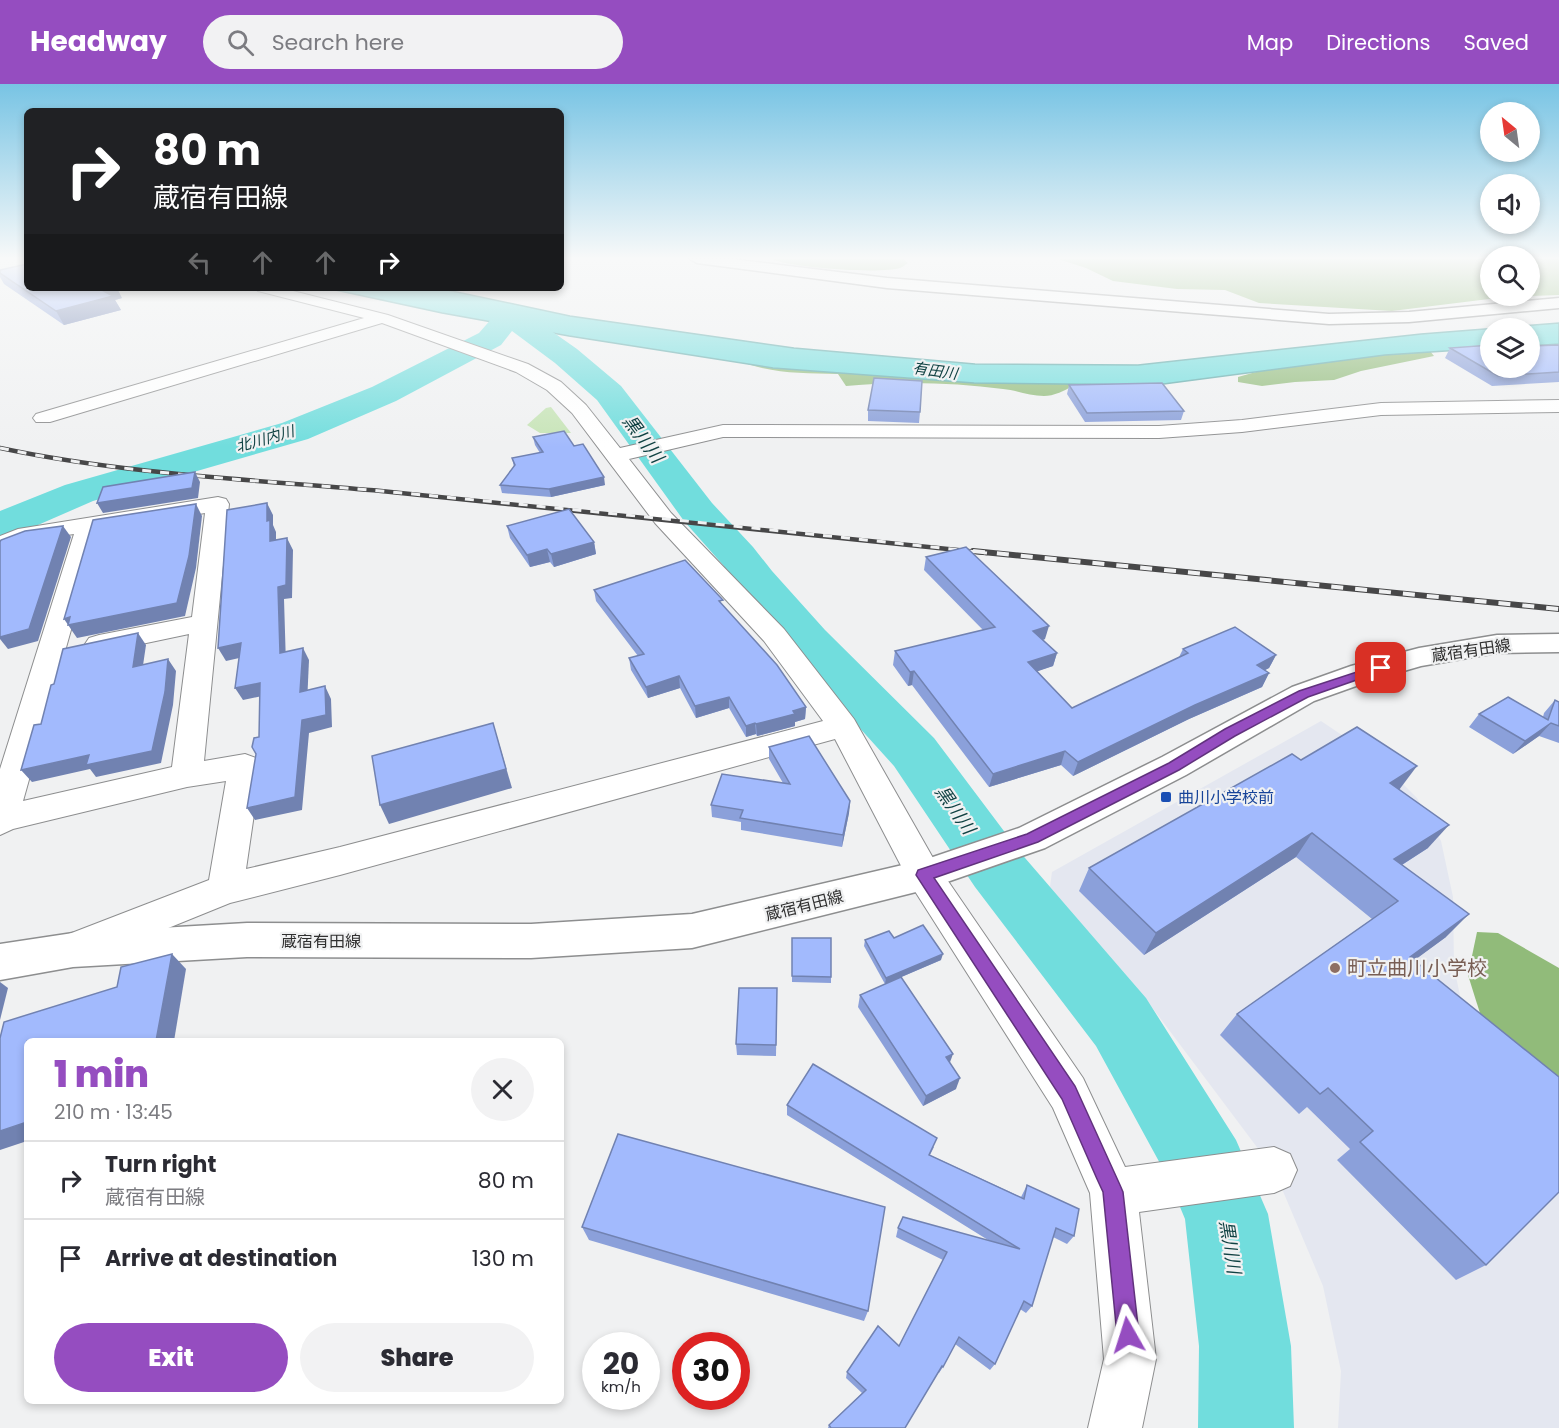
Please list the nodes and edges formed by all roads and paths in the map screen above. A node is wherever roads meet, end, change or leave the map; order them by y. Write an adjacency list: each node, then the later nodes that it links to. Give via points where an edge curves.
1 (369, 322): 4 (street)
2 (392, 322): 5 (street, via 522,368 554,387 579,409)
3 (1559, 406): 5 (street, via 1381,409 1159,432 723,431)
4 (43, 418)
5 (618, 455): 11 (street, via 663,518 774,635)
6 (89, 524): 7 (street, via 26,534); 8 (street, via 218,504); 10 (street)
7 (0, 545)
8 (205, 623): 10 (street); 12 (street)
9 (1559, 643): 14 (main road, 蔵宿有田線, via 1497,644 1419,657 1352,676 1303,694 1145,782 1032,838)
10 (51, 654): 13 (street)
11 (843, 726): 14 (street); 15 (street)
12 (187, 775): 13 (street); 15 (street, via 245,766)
13 (0, 820)
14 (924, 875): 16 (main road, 蔵宿有田線, via 692,931 531,941 247,940); 19 (street, via 1068,1093)
15 (225, 889): 16 (street)
16 (73, 950): 17 (main road, 蔵宿有田線)
17 (0, 962)
18 (1274, 1170): 19 (street)
19 (1113, 1192): 20 (street, via 1130,1359)
20 (1115, 1428)

